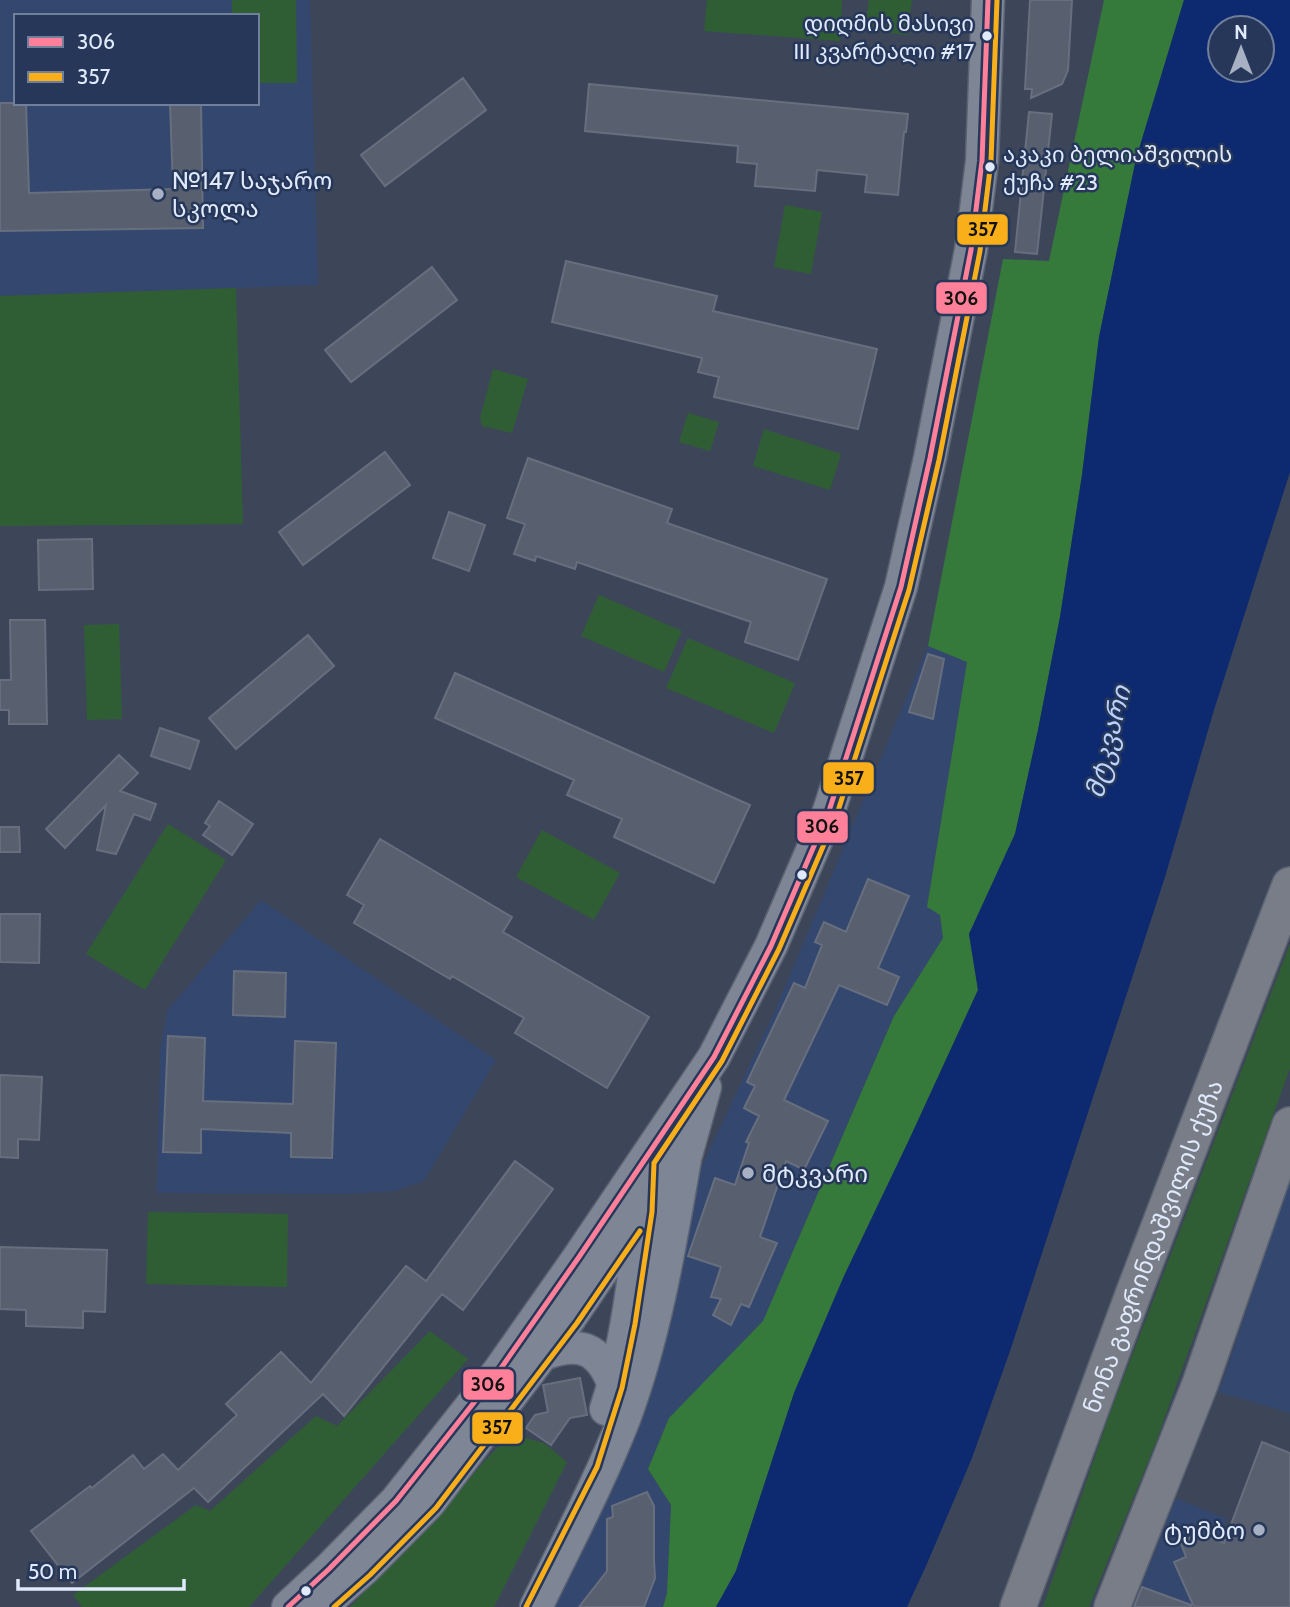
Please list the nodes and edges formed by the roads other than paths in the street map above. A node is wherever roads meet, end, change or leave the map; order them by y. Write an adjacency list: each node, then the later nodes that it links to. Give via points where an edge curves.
1 (988, 0): 3 (main road, via 982,162 971,250 901,587 828,811 771,946)
2 (1290, 885): 14 (main road, ნონა გაფრინდაშვილის ქუჩა)
3 (714, 1057): 5 (main road); 6 (main road)
4 (1290, 1125): 15 (main road, via 1200,1384)
5 (686, 1155): 7 (main road); 13 (main road, via 650,1335 624,1419)
6 (645, 1160): 7 (main road); 10 (main road, via 499,1371 396,1501)
7 (643, 1211): 8 (main road); 9 (main road)
8 (543, 1354): 9 (main road, via 572,1347 587,1350 608,1369); 11 (main road, via 429,1503)
9 (614, 1385): 12 (main road, via 589,1464)
10 (288, 1607)
11 (321, 1607)
12 (516, 1607)
13 (536, 1607)
14 (1018, 1607)
15 (1112, 1607)

